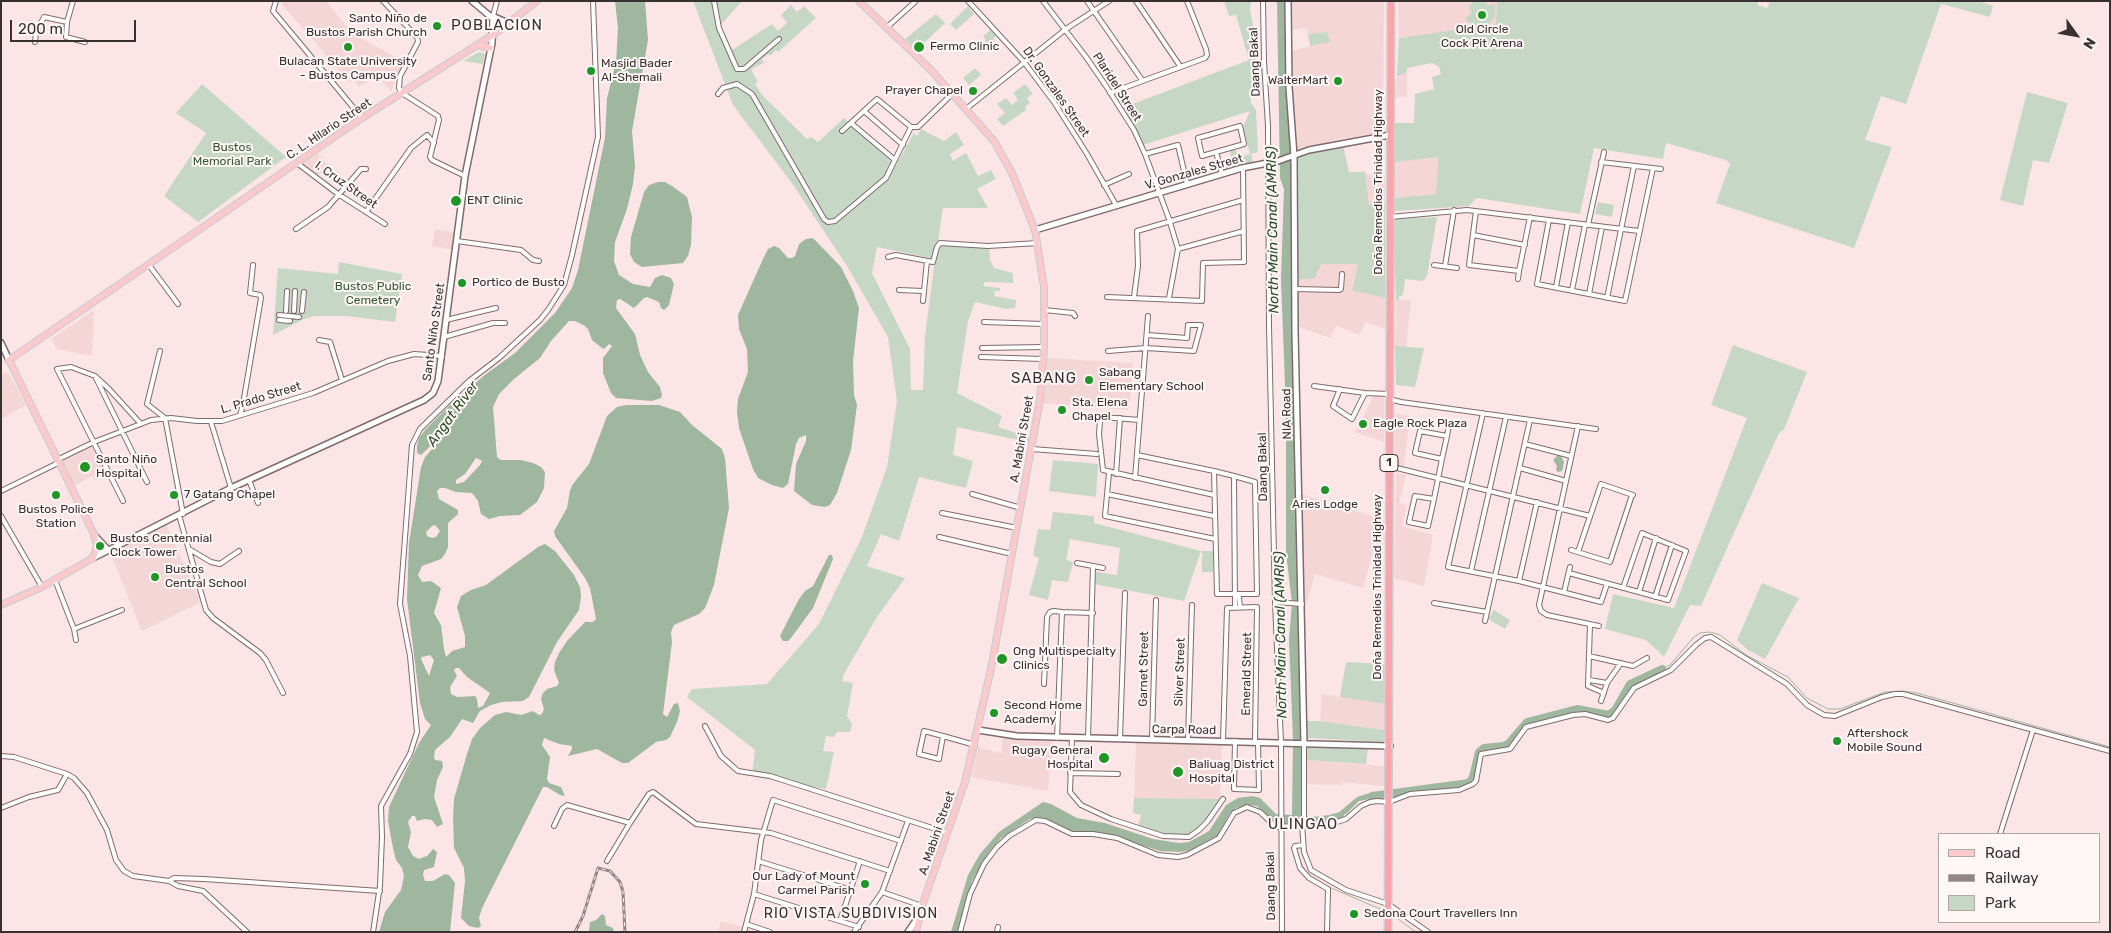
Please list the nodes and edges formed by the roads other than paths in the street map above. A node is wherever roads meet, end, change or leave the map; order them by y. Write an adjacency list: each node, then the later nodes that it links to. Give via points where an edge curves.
1 (73, 1): 23 (street)
2 (276, 1): 42 (street, via 273,11)
3 (384, 1): 36 (street, via 418,42 398,82)
4 (472, 1): 22 (street)
5 (497, 1): 22 (street)
6 (537, 1): 24 (main road, C. L. Hilario Street)
7 (593, 1): 301 (street, via 598,136 564,285 540,320 499,358 468,380 420,429 412,445 400,604 410,656 417,732 410,754 381,806)
8 (714, 1): 28 (street, via 719,28 737,69 744,69)
9 (859, 1): 25 (main road, A. Mabini Street)
10 (916, 1): 25 (street)
11 (968, 1): 33 (street, Dr. Gonzales Street)
12 (1043, 1): 26 (street, Plaridel Street)
13 (1087, 1): 21 (street)
14 (1109, 1): 21 (street)
15 (1136, 1): 34 (street)
16 (1195, 1): 20 (street)
17 (1263, 1): 56 (street, Daang Bakal)
18 (1288, 1): 52 (street, NIA Road)
19 (1391, 1): 46 (highway, Doña Remedios Trinidad Highway / 1)
20 (1188, 2): 34 (street, via 1207,56)
21 (1094, 10): 26 (street); 35 (street)
22 (493, 18): 24 (street); 27 (street, Santo Niño Street)
23 (67, 22): 29 (street, via 44,17); 30 (street, via 66,37)
24 (503, 27): 27 (main road, C. L. Hilario Street); 32 (main road)
25 (886, 28): 39 (main road, A. Mabini Street)
26 (1066, 29): 33 (street); 37 (street, Plaridel Street)
27 (493, 35): 31 (main road, C. L. Hilario Street); 32 (street, Santo Niño Street)
28 (779, 39)
29 (35, 42)
30 (86, 42)
31 (477, 45): 32 (main road); 36 (main road, C. L. Hilario Street)
32 (491, 46): 64 (street, Santo Niño Street)
33 (1024, 62): 40 (street); 66 (street, Dr. Gonzales Street, via 1054,102)
34 (1180, 66): 35 (street)
35 (1142, 80): 37 (street)
36 (402, 93): 42 (main road, C. L. Hilario Street); 47 (street, via 438,116 440,120)
37 (1110, 93): 51 (street, Plaridel Street, via 1134,130)
38 (718, 94): 53 (street, via 723,88 737,84 752,94 828,222 835,221 881,182)
39 (952, 94): 40 (main road, A. Mabini Street); 44 (street, via 918,127)
40 (966, 109): 84 (main road, A. Mabini Street, via 1003,156)
41 (864, 111): 43 (street); 44 (street, via 877,99); 48 (street)
42 (362, 118): 55 (main road, C. L. Hilario Street)
43 (851, 123): 45 (street); 53 (street)
44 (911, 128): 48 (street)
45 (842, 131)
46 (1390, 135): 52 (street, V. Gonzales Street); 74 (highway, Doña Remedios Trinidad Highway / 1)
47 (434, 143): 64 (street, via 432,160); 73 (street, via 426,135 411,148)
48 (903, 145): 53 (street)
49 (1216, 152): 49 (street, via 1244,144 1240,126 1198,138 1202,156); 63 (street)
50 (1604, 152): 54 (street)
51 (1144, 154): 65 (street, via 1178,145); 67 (street, Plaridel Street)
52 (1292, 156): 56 (street, V. Gonzales Street); 104 (street, NIA Road)
53 (895, 160)
54 (1602, 162): 57 (street); 80 (street)
55 (297, 163): 68 (street, I. Cruz Street); 95 (main road, C. L. Hilario Street)
56 (1267, 163): 58 (street, V. Gonzales Street); 236 (street, Daang Bakal)
57 (1634, 166): 59 (street); 83 (street)
58 (1243, 168): 63 (street, V. Gonzales Street); 69 (street)
59 (1652, 168): 61 (street); 86 (street)
60 (366, 169): 68 (street, via 361,169)
61 (1661, 169)
62 (1129, 174): 66 (street)
63 (1221, 174): 65 (street, V. Gonzales Street)
64 (465, 176): 88 (street, Santo Niño Street)
65 (1187, 184): 67 (street, V. Gonzales Street)
66 (1104, 185): 70 (street, Dr. Gonzales Street)
67 (1159, 192): 70 (street, V. Gonzales Street); 77 (street, Plaridel Street)
68 (338, 194): 73 (street, I. Cruz Street); 82 (street, via 328,207)
69 (1243, 200): 77 (street); 85 (street)
70 (1116, 205): 84 (street, V. Gonzales Street)
71 (1454, 210): 72 (street); 74 (street); 98 (street)
72 (1476, 211): 75 (street); 87 (street)
73 (366, 212): 79 (street, I. Cruz Street)
74 (1390, 216): 149 (highway, Doña Remedios Trinidad Highway / 1)
75 (1530, 217): 76 (street); 90 (street)
76 (1549, 220): 78 (street); 103 (street, via 1537,284)
77 (1170, 221): 91 (street, Plaridel Street); 113 (street, via 1136,233 1138,266)
78 (1568, 222): 80 (street); 103 (street)
79 (384, 224)
80 (1587, 225): 81 (street); 106 (street)
81 (1602, 227): 83 (street); 111 (street)
82 (296, 229)
83 (1620, 229): 86 (street); 115 (street)
84 (1035, 230): 89 (main road, A. Mabini Street)
85 (1244, 231): 91 (street); 114 (street, via 1244,262 1203,263 1202,301)
86 (1639, 231): 115 (street, via 1625,302)
87 (1474, 235): 90 (street); 100 (street, via 1469,264)
88 (457, 241): 93 (street, via 522,250); 126 (street, Santo Niño Street)
89 (1038, 243): 94 (street, via 988,246 940,243 932,262); 119 (main road, A. Mabini Street, via 1044,280)
90 (1525, 245): 100 (street)
91 (1178, 249): 114 (street)
92 (888, 257): 94 (street, via 896,255)
93 (539, 261)
94 (927, 261): 109 (street)
95 (149, 265): 117 (street); 143 (main road, C. L. Hilario Street)
96 (253, 265): 151 (street, via 250,293 261,298)
97 (1434, 265): 98 (street)
98 (1446, 266): 99 (street)
99 (1456, 268)
100 (1519, 271): 102 (street)
101 (1342, 274): 104 (street, via 1339,290)
102 (1518, 279)
103 (1556, 287): 106 (street)
104 (1294, 288): 239 (street, NIA Road)
105 (899, 290): 109 (street)
106 (1572, 290): 111 (street)
107 (287, 291): 120 (street)
108 (295, 291): 121 (street)
109 (923, 291): 116 (street)
110 (304, 292): 122 (street)
111 (1589, 294): 115 (street)
112 (1108, 297): 113 (street)
113 (1134, 297): 114 (street)
114 (1169, 298)
115 (1607, 298)
116 (922, 301)
117 (178, 304)
118 (496, 308): 126 (street)
119 (1044, 310): 123 (street, via 1073,313); 130 (main road, A. Mabini Street)
120 (286, 311)
121 (294, 311)
122 (302, 311)
123 (1075, 316)
124 (1148, 316): 131 (street)
125 (299, 317): 127 (street, via 279,318)
126 (446, 320): 132 (street, Santo Niño Street)
127 (290, 321)
128 (984, 322): 130 (street)
129 (505, 323): 132 (street, via 493,323)
130 (1044, 324): 135 (main road, A. Mabini Street)
131 (1147, 335): 137 (street); 137 (street, via 1187,338 1188,325 1201,325 1194,351)
132 (444, 337): 140 (street, Santo Niño Street)
133 (319, 340): 145 (street, via 330,342)
134 (2, 346): 143 (street)
135 (1044, 347): 136 (street); 142 (main road, A. Mabini Street)
136 (982, 348)
137 (1146, 348): 138 (street); 156 (street)
138 (1108, 351)
139 (160, 352): 153 (street, via 147,404)
140 (442, 356): 145 (street, L. Prado Street, via 405,356); 181 (street, Santo Niño Street, via 436,387 424,400)
141 (981, 357): 142 (street)
142 (1043, 359): 168 (main road, A. Mabini Street)
143 (10, 360): 173 (main road)
144 (94, 376): 160 (street); 163 (street); 166 (street, via 71,367 57,369)
145 (342, 380): 151 (street, L. Prado Street, via 313,393)
146 (1314, 386): 147 (street)
147 (1340, 389): 148 (street); 155 (street, via 1333,406)
148 (1365, 393): 149 (street); 155 (street)
149 (1389, 396): 150 (street, via 1401,402); 174 (highway, Doña Remedios Trinidad Highway / 1)
150 (1483, 413): 152 (street); 185 (street)
151 (240, 415): 159 (street, L. Prado Street)
152 (1506, 416): 157 (street); 188 (street)
153 (165, 418): 159 (street, L. Prado Street); 160 (street, L. Prado Street); 200 (street)
154 (1120, 418): 156 (street); 177 (street, via 1103,417 1099,423 1102,468); 178 (street)
155 (1352, 418): 158 (street)
156 (1139, 420): 170 (street)
157 (1530, 420): 161 (street); 167 (street)
158 (1357, 421)
159 (211, 422): 186 (street)
160 (141, 424): 163 (street, L. Prado Street)
161 (1578, 426): 162 (street); 171 (street)
162 (1596, 429)
163 (122, 430): 166 (street, L. Prado Street); 184 (street)
164 (1448, 430): 165 (street)
165 (1447, 436): 172 (street); 172 (street, via 1420,431 1415,454)
166 (94, 442): 173 (street, L. Prado Street); 194 (street)
167 (1524, 444): 171 (street); 175 (street)
168 (1032, 449): 169 (street); 198 (main road, A. Mabini Street)
169 (1097, 454)
170 (1137, 454): 176 (street); 180 (street)
171 (1571, 456): 183 (street)
172 (1442, 459): 182 (street)
173 (57, 461): 187 (street, L. Prado Street); 205 (main road)
174 (1389, 466): 182 (street); 276 (highway, Doña Remedios Trinidad Highway / 1)
175 (1520, 468): 183 (street); 192 (street)
176 (1214, 471): 179 (street); 191 (street)
177 (1109, 473): 178 (street); 190 (street)
178 (1116, 474): 180 (street)
179 (1234, 476): 233 (street); 233 (street, via 1255,482 1257,594)
180 (1135, 478): 191 (street)
181 (248, 480): 186 (street, Santo Niño Street); 196 (street)
182 (1438, 480): 185 (street); 193 (street)
183 (1566, 480): 197 (street)
184 (146, 482)
185 (1466, 486): 188 (street); 221 (street, via 1448,567)
186 (232, 488): 200 (street, Santo Niño Street)
187 (1, 491)
188 (1489, 491): 192 (street); 221 (street)
189 (972, 494): 198 (street)
190 (1107, 494): 202 (street); 208 (street, via 1105,516)
191 (1214, 495): 202 (street)
192 (1512, 497): 195 (street); 223 (street)
193 (1434, 500): 193 (street, via 1428,526 1409,522 1414,496)
194 (123, 501)
195 (1536, 502): 197 (street); 225 (street)
196 (258, 503)
197 (1560, 507): 203 (street); 227 (street)
198 (1021, 508): 204 (main road, A. Mabini Street)
199 (942, 513): 204 (street)
200 (181, 514): 210 (street); 211 (street, Santo Niño Street)
201 (1, 516): 228 (street)
202 (1214, 516): 208 (street)
203 (1590, 516): 214 (street); 214 (street, via 1601,484 1632,495 1610,562)
204 (1017, 528): 215 (main road, A. Mabini Street)
205 (94, 534): 211 (street); 216 (main road, via 97,546)
206 (939, 536): 215 (street)
207 (1656, 538): 209 (street); 229 (street, via 1642,532); 231 (street)
208 (1215, 539): 233 (street, via 1217,594)
209 (1672, 545): 234 (street); 234 (street, via 1686,551 1668,600)
210 (189, 549): 213 (street, via 220,564); 257 (street, via 202,600 209,614 260,653)
211 (108, 550): 216 (street, Santo Niño Street)
212 (1571, 550): 214 (street)
213 (239, 551)
214 (1578, 552)
215 (1012, 554): 261 (main road, A. Mabini Street)
216 (94, 558): 224 (main road)
217 (1077, 563): 218 (street)
218 (1093, 566): 220 (street); 245 (street)
219 (1570, 567): 222 (street)
220 (1103, 568)
221 (1471, 572): 223 (street)
222 (1569, 573): 226 (street); 230 (street)
223 (1495, 576): 225 (street); 244 (street)
224 (55, 580): 228 (main road); 249 (street)
225 (1519, 581): 227 (street)
226 (1607, 584): 229 (street); 230 (street, via 1601,602)
227 (1542, 586): 230 (street); 247 (street, via 1541,611)
228 (42, 587): 240 (main road)
229 (1623, 588): 231 (street)
230 (1564, 592)
231 (1639, 592): 234 (street)
232 (1125, 593): 267 (street)
233 (1237, 594): 241 (street)
234 (1655, 597)
235 (1156, 600): 268 (street, Garnet Street)
236 (1275, 602): 239 (street); 273 (street, Daang Bakal)
237 (1434, 603): 244 (street)
238 (1192, 604): 269 (street, Silver Street)
239 (1302, 604): 274 (street, NIA Road)
240 (1, 605)
241 (1238, 607): 270 (street, via 1227,608); 272 (street, Emerald Street, via 1257,606)
242 (122, 610): 249 (street)
243 (1062, 612): 245 (street); 256 (street, via 1050,612 1047,617); 264 (street)
244 (1487, 612): 246 (street)
245 (1093, 613): 266 (street)
246 (1485, 621)
247 (1590, 624): 248 (street); 251 (street)
248 (1599, 626)
249 (74, 629): 250 (street)
250 (76, 640)
251 (1589, 656): 253 (street); 254 (street)
252 (1647, 658): 253 (street, via 1633,666)
253 (1621, 663): 255 (street)
254 (1588, 680): 255 (street); 258 (street, via 1588,686)
255 (1608, 683): 258 (street)
256 (1044, 684)
257 (283, 693)
258 (1604, 693): 259 (street)
259 (1601, 700)
260 (705, 726): 285 (street, via 721,756 738,771 770,776)
261 (978, 730): 264 (street, Carpa Road); 275 (main road, A. Mabini Street)
262 (2033, 730): 277 (street); 283 (street, via 1903,694 1882,697 1835,716 1824,716 1807,705 1787,684 1711,637 1696,645 1671,670 1634,688 1613,718 1573,714 1526,726 1510,749 1481,754 1478,777 1472,784 1452,792 1410,794); 292 (street)
263 (943, 736): 263 (street, via 924,731 919,754 939,759); 275 (street)
264 (1057, 738): 265 (street, Carpa Road)
265 (1072, 738): 266 (street, Carpa Road); 279 (street)
266 (1088, 738): 267 (street, Carpa Road)
267 (1120, 739): 268 (street, Carpa Road)
268 (1152, 739): 269 (street, Carpa Road)
269 (1188, 740): 270 (street, Carpa Road)
270 (1223, 741): 271 (street, Carpa Road)
271 (1235, 741): 272 (street, Carpa Road); 272 (street, Emerald Street, via 1234,789 1259,790)
272 (1257, 742): 273 (street, Carpa Road)
273 (1280, 742): 274 (street, Carpa Road); 288 (street, Daang Bakal)
274 (1303, 744): 276 (street, Carpa Road); 286 (street, NIA Road)
275 (975, 745): 291 (main road, A. Mabini Street)
276 (1390, 746): 283 (highway, Doña Remedios Trinidad Highway / 1)
277 (2110, 751)
278 (1, 756): 280 (street)
279 (1070, 773): 281 (street); 282 (street, via 1070,792 1081,804 1111,819 1163,836 1194,834)
280 (67, 774): 284 (street, via 58,790); 299 (street, via 87,793 107,830 116,860 124,871 133,876)
281 (1118, 774)
282 (1223, 799)
283 (1389, 800): 286 (street, via 1361,806 1340,822); 305 (highway, Doña Remedios Trinidad Highway / 1)
284 (1, 808)
285 (908, 821): 291 (street); 293 (street)
286 (1304, 822): 288 (street); 294 (street, NIA Road)
287 (630, 823): 289 (street, via 570,805 562,809); 290 (street, via 653,792 696,824); 295 (street)
288 (1281, 825): 317 (street, via 1273,826 1260,812 1247,807 1234,814 1213,842 1187,855 1169,857 1117,838 1072,834 1036,820 1009,836 984,864 970,894); 318 (street, Daang Bakal)
289 (554, 826)
290 (763, 832): 293 (street, via 773,800); 296 (street); 297 (street)
291 (948, 833): 304 (main road, A. Mabini Street)
292 (2000, 833)
293 (901, 841): 298 (street)
294 (1303, 846): 305 (street, via 1307,864 1316,874); 319 (street, via 1294,846 1300,868 1309,878 1328,889)
295 (606, 861)
296 (758, 861): 300 (street); 303 (street)
297 (860, 861): 298 (street); 300 (street)
298 (890, 871): 302 (street)
299 (169, 881): 301 (street, via 174,878 204,879); 310 (street, via 203,891)
300 (851, 890): 307 (street)
301 (380, 891): 311 (street)
302 (882, 892): 304 (street); 309 (street)
303 (754, 894): 307 (street); 308 (street)
304 (922, 906): 306 (main road, A. Mabini Street)
305 (1388, 906): 320 (highway, Doña Remedios Trinidad Highway / 1); 321 (street)
306 (920, 913): 315 (street); 316 (main road, A. Mabini Street)
307 (840, 921): 309 (street)
308 (746, 924): 312 (street); 313 (street)
309 (859, 927): 314 (street)
310 (247, 932)
311 (373, 932)
312 (744, 932)
313 (770, 932)
314 (854, 932)
315 (908, 932)
316 (916, 932)
317 (960, 932)
318 (1282, 932)
319 (1327, 932)
320 (1388, 932)
321 (1428, 932)

